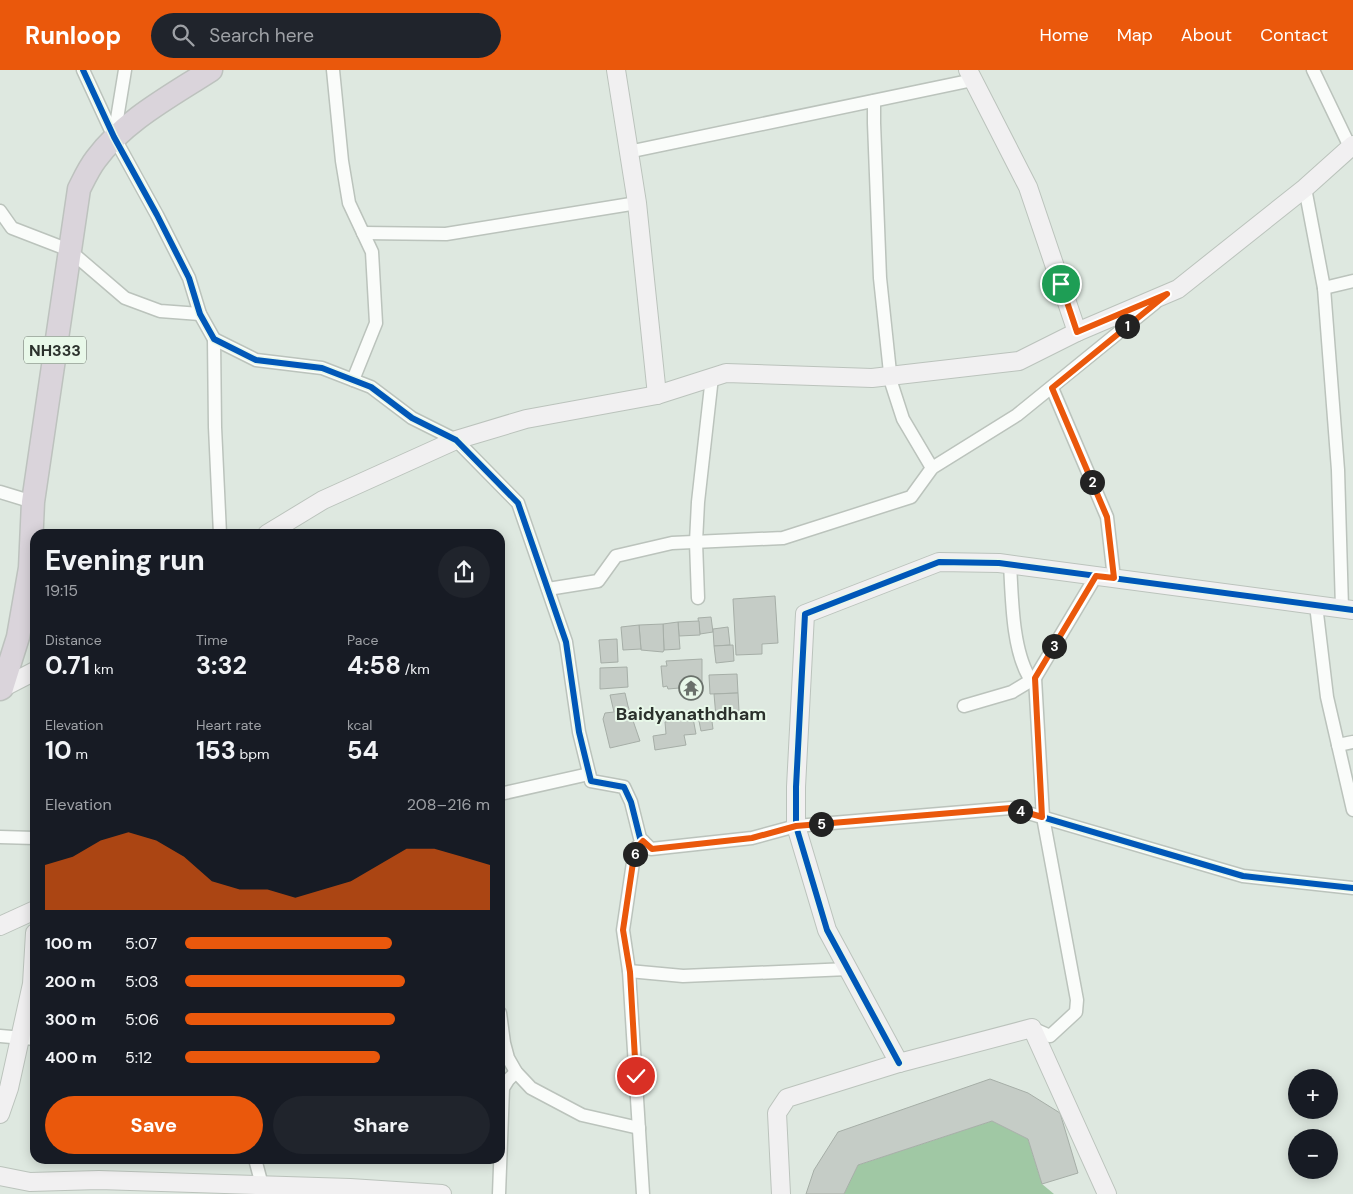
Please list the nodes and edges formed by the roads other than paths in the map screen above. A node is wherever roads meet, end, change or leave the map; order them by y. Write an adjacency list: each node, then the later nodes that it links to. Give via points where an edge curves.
1 (83, 70): 9 (street)
2 (125, 70): 9 (street)
3 (211, 70): 9 (highway, NH333)
4 (333, 70): 16 (street, via 349,203)
5 (616, 70): 11 (street)
6 (1313, 70): 10 (street)
7 (971, 75): 8 (street); 22 (street, via 1028,187)
8 (874, 101): 11 (street); 24 (street, via 880,278)
9 (114, 137): 17 (highway, NH333, via 95,160 79,189); 21 (street, via 189,278)
10 (1352, 146): 12 (street)
11 (628, 152): 13 (street)
12 (1304, 188): 19 (street); 20 (street, via 1178,289)
13 (637, 203): 16 (street, via 446,234); 28 (street)
14 (0, 211): 15 (street)
15 (6, 229): 17 (street)
16 (363, 233): 26 (street, via 372,252 376,323)
17 (69, 250): 21 (street, via 125,298 160,311); 32 (highway, NH333)
18 (1353, 281): 19 (street)
19 (1324, 288): 44 (street)
20 (1167, 294): 22 (street); 27 (street)
21 (200, 314): 23 (street)
22 (1077, 332): 24 (street, via 1019,361)
23 (214, 339): 26 (street, via 256,360 322,368); 34 (street)
24 (891, 376): 25 (street, via 726,373); 30 (street, via 903,419)
25 (712, 378): 28 (street); 36 (street)
26 (353, 380): 29 (street, via 371,387 412,418)
27 (1052, 388): 30 (street, via 1017,415); 40 (street, via 1107,517)
28 (657, 395): 29 (street, via 526,419)
29 (456, 440): 35 (street, via 323,500); 41 (street, via 518,503)
30 (932, 468): 36 (street, via 911,497 783,538)
31 (0, 492): 32 (street)
32 (33, 502): 33 (highway, NH333)
33 (32, 529)
34 (220, 529)
35 (275, 529)
36 (696, 542): 41 (street, via 672,543 616,556 598,581); 42 (street)
37 (1010, 564): 39 (street); 46 (street, via 1015,630 1024,669 1029,677); 55 (street, via 939,562 805,614)
38 (30, 568): 47 (highway, NH333, via 18,637)
39 (1096, 576): 40 (street); 46 (street)
40 (1114, 578): 43 (street)
41 (548, 589): 51 (street, via 566,642 579,732)
42 (698, 598)
43 (1316, 605): 44 (street); 50 (street, via 1327,697)
44 (1347, 609)
45 (30, 673): 47 (street)
46 (1035, 678): 48 (street, via 1012,692); 54 (street)
47 (1, 688)
48 (964, 706)
49 (1353, 742): 50 (street)
50 (1338, 745): 53 (street)
51 (589, 774): 52 (street); 58 (street, via 591,781 624,787)
52 (505, 793)
53 (1352, 803)
54 (1042, 817): 55 (street, via 1011,808); 59 (street, via 1243,876); 65 (street, via 1078,1000 1076,1012 1050,1036)
55 (796, 826): 58 (street, via 752,838 652,849); 62 (street, via 827,930)
56 (0, 837): 57 (street)
57 (30, 838)
58 (643, 841): 63 (street, via 635,849 623,930)
59 (1353, 888)
60 (30, 912): 61 (street)
61 (0, 926)
62 (848, 969): 63 (street, via 683,976); 69 (street)
63 (630, 972): 73 (street)
64 (30, 1011): 67 (street)
65 (1032, 1028): 69 (street); 84 (street)
66 (0, 1036): 67 (street)
67 (28, 1038): 72 (street)
68 (505, 1045): 70 (street)
69 (899, 1063): 83 (street, via 787,1098 777,1114)
70 (516, 1072): 71 (street); 73 (street, via 531,1088 582,1115)
71 (505, 1085)
72 (0, 1114)
73 (639, 1128): 82 (street)
74 (256, 1164): 77 (street)
75 (500, 1164): 81 (street)
76 (0, 1176): 78 (street, via 30,1182 99,1180)
77 (262, 1185): 78 (street); 79 (street)
78 (164, 1188)
79 (324, 1190): 80 (street)
80 (442, 1194)
81 (499, 1194)
82 (643, 1194)
83 (781, 1194)
84 (1107, 1194)

